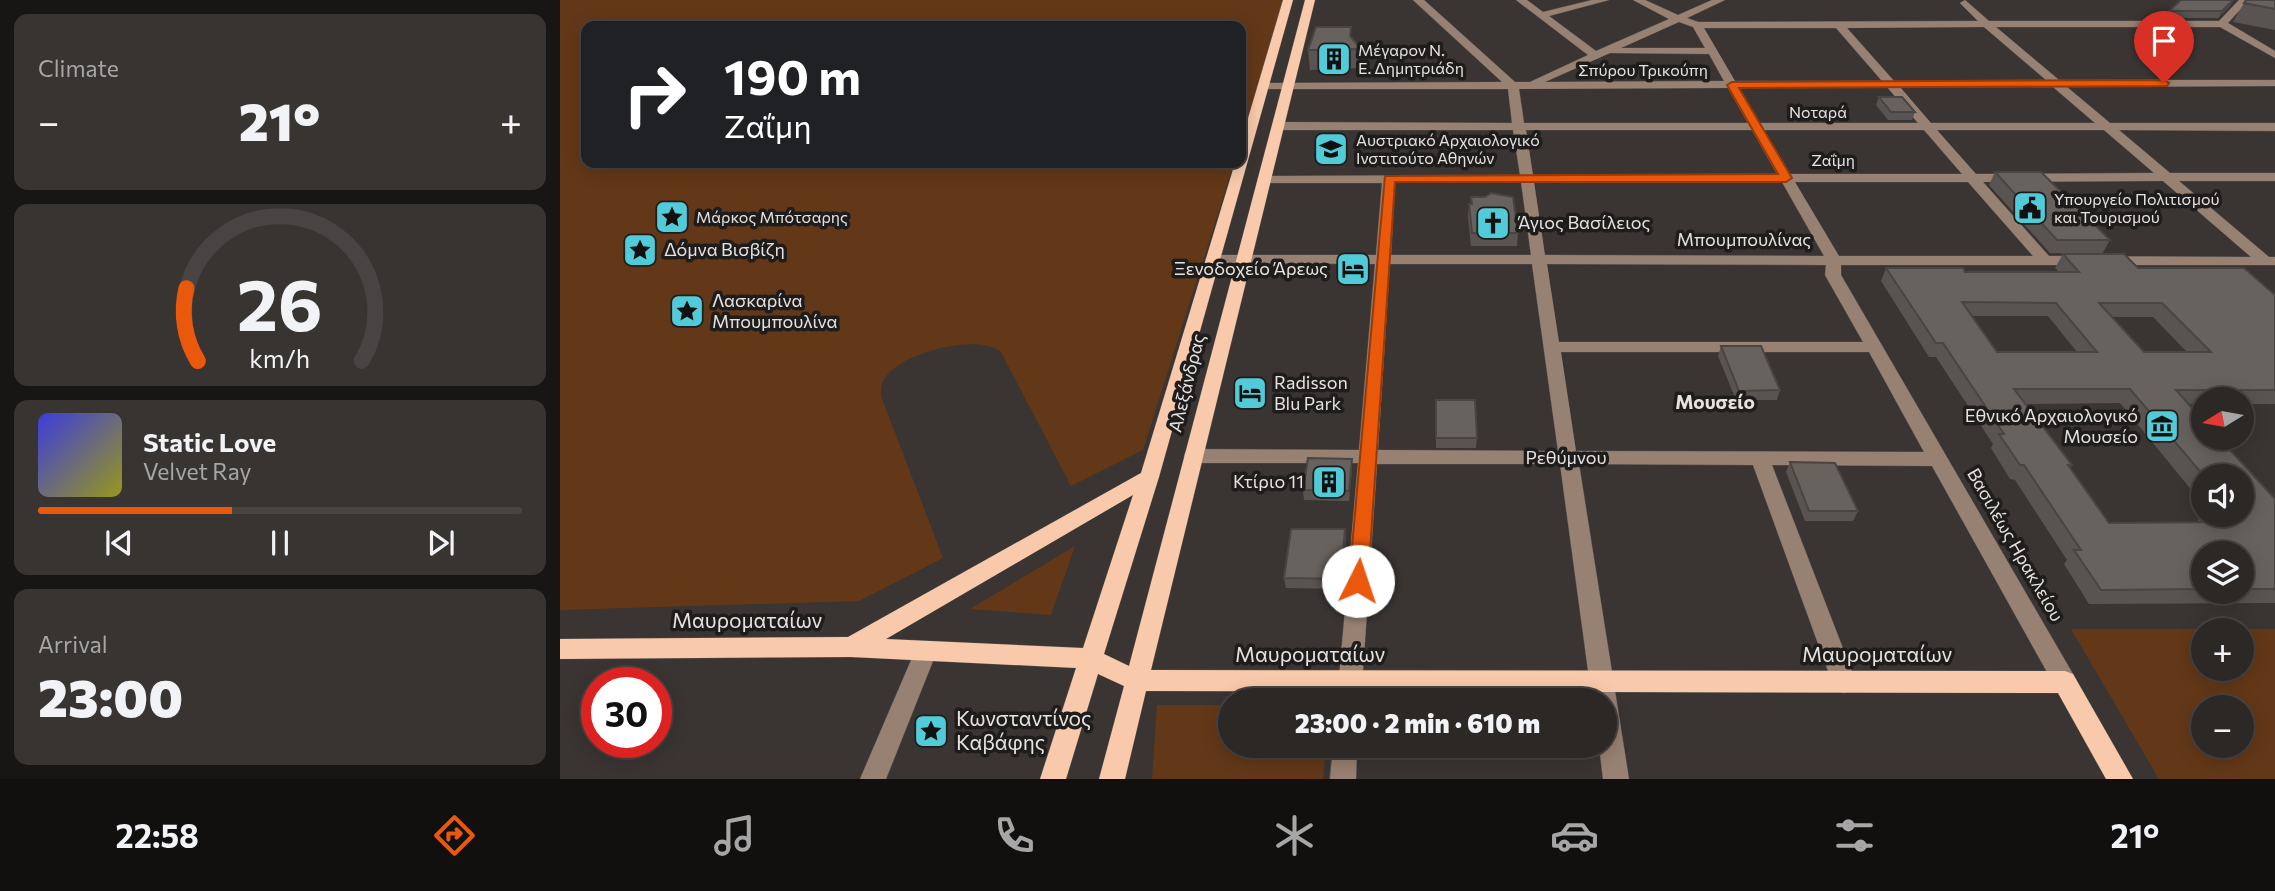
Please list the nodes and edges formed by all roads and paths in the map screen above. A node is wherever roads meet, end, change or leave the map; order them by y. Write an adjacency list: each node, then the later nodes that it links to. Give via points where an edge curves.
1 (1310, 0): 25 (main road, Αλεξάνδρας)
2 (1418, 0): 26 (street)
3 (1521, 0): 10 (street)
4 (1604, 0): 10 (street)
5 (1638, 0): 11 (street)
6 (1720, 0): 11 (street)
7 (2244, 0): 12 (street)
8 (1287, 1): 24 (main road, Αλεξάνδρας)
9 (1963, 1): 15 (street)
10 (1541, 15): 19 (street)
11 (1677, 19): 13 (street); 16 (street)
12 (2222, 24): 15 (street); 18 (street)
13 (1697, 25): 14 (street); 17 (street, Βασιλέως Ηρακλείου)
14 (1839, 25): 15 (street); 23 (street)
15 (1987, 25): 21 (street)
16 (1608, 51): 17 (street); 19 (street)
17 (1712, 51): 22 (street, Βασιλέως Ηρακλείου)
18 (2275, 55)
19 (1597, 56): 26 (street)
20 (2275, 83): 21 (street, Σπύρου Τρικούπη)
21 (2057, 84): 23 (street, Σπύρου Τρικούπη); 29 (street)
22 (1732, 85): 23 (street, Σπύρου Τρικούπη); 26 (street, Σπύρου Τρικούπη); 32 (street, Βασιλέως Ηρακλείου)
23 (1891, 85): 30 (street)
24 (1263, 86): 25 (street, Σπύρου Τρικούπη); 33 (main road, Αλεξάνδρας)
25 (1288, 86): 26 (street, Σπύρου Τρικούπη); 27 (main road, Αλεξάνδρας)
26 (1519, 86): 28 (street)
27 (1278, 126): 28 (street, Νοταρά); 41 (main road, Αλεξάνδρας)
28 (1519, 126): 32 (street, Νοταρά); 38 (street)
29 (2107, 126): 30 (street, Νοταρά); 31 (street, Νοταρά); 35 (street)
30 (1928, 127): 32 (street, Νοταρά); 40 (street)
31 (2275, 127)
32 (1757, 128): 39 (street, Βασιλέως Ηρακλείου)
33 (1246, 146)
34 (1239, 168): 42 (main road, Αλεξάνδρας)
35 (2169, 177): 36 (street, Ζαΐμη); 40 (street, Ζαΐμη); 48 (street)
36 (2275, 177)
37 (1389, 178): 38 (street, Ζαΐμη); 41 (street, Ζαΐμη); 44 (street)
38 (1527, 178): 39 (street, Ζαΐμη); 45 (street)
39 (1786, 178): 40 (street, Ζαΐμη); 46 (street, Βασιλέως Ηρακλείου)
40 (1975, 178): 47 (street)
41 (1265, 179): 43 (main road, Αλεξάνδρας)
42 (1212, 259): 43 (street, Μπουμπουλίνας); 56 (main road, Αλεξάνδρας)
43 (1244, 259): 44 (street, Μπουμπουλίνας); 51 (main road, Αλεξάνδρας)
44 (1383, 259): 45 (street, Μπουμπουλίνας); 52 (street)
45 (1539, 260): 46 (street, Μπουμπουλίνας); 49 (street)
46 (1834, 260): 47 (street, Μπουμπουλίνας); 50 (street, Βασιλέως Ηρακλείου, via 1833,275)
47 (2044, 260): 48 (street, Μπουμπουλίνας)
48 (2270, 261)
49 (1552, 347): 50 (street); 53 (street)
50 (1874, 347): 55 (street, Βασιλέως Ηρακλείου)
51 (1194, 456): 52 (street, Ρεθύμνου); 61 (main road, Αλεξάνδρας)
52 (1368, 457): 53 (street, Ρεθύμνου); 65 (street)
53 (1569, 458): 54 (street, Ρεθύμνου); 66 (street)
54 (1760, 458): 55 (street, Ρεθύμνου); 62 (street)
55 (1938, 459): 63 (street, Βασιλέως Ηρακλείου)
56 (1149, 477): 57 (main road); 60 (main road, Αλεξάνδρας)
57 (851, 647): 58 (main road, Μαυροματαίων); 59 (main road, Μαυροματαίων)
58 (560, 649)
59 (926, 651): 60 (main road, Μαυροματαίων); 70 (street)
60 (1091, 659): 61 (main road, Μαυροματαίων); 71 (main road, Αλεξάνδρας)
61 (1136, 680): 64 (main road, Μαυροματαίων); 72 (main road, Αλεξάνδρας)
62 (1844, 682): 63 (main road, Μαυροματαίων); 67 (main road, Μαυροματαίων)
63 (2065, 682): 75 (main road, Βασιλέως Ηρακλείου)
64 (1307, 688)
65 (1350, 688)
66 (1602, 688)
67 (1617, 694)
68 (1344, 758): 73 (street)
69 (1613, 758): 74 (street)
70 (873, 779)
71 (1053, 779)
72 (1112, 779)
73 (1343, 779)
74 (1616, 779)
75 (2120, 779)

